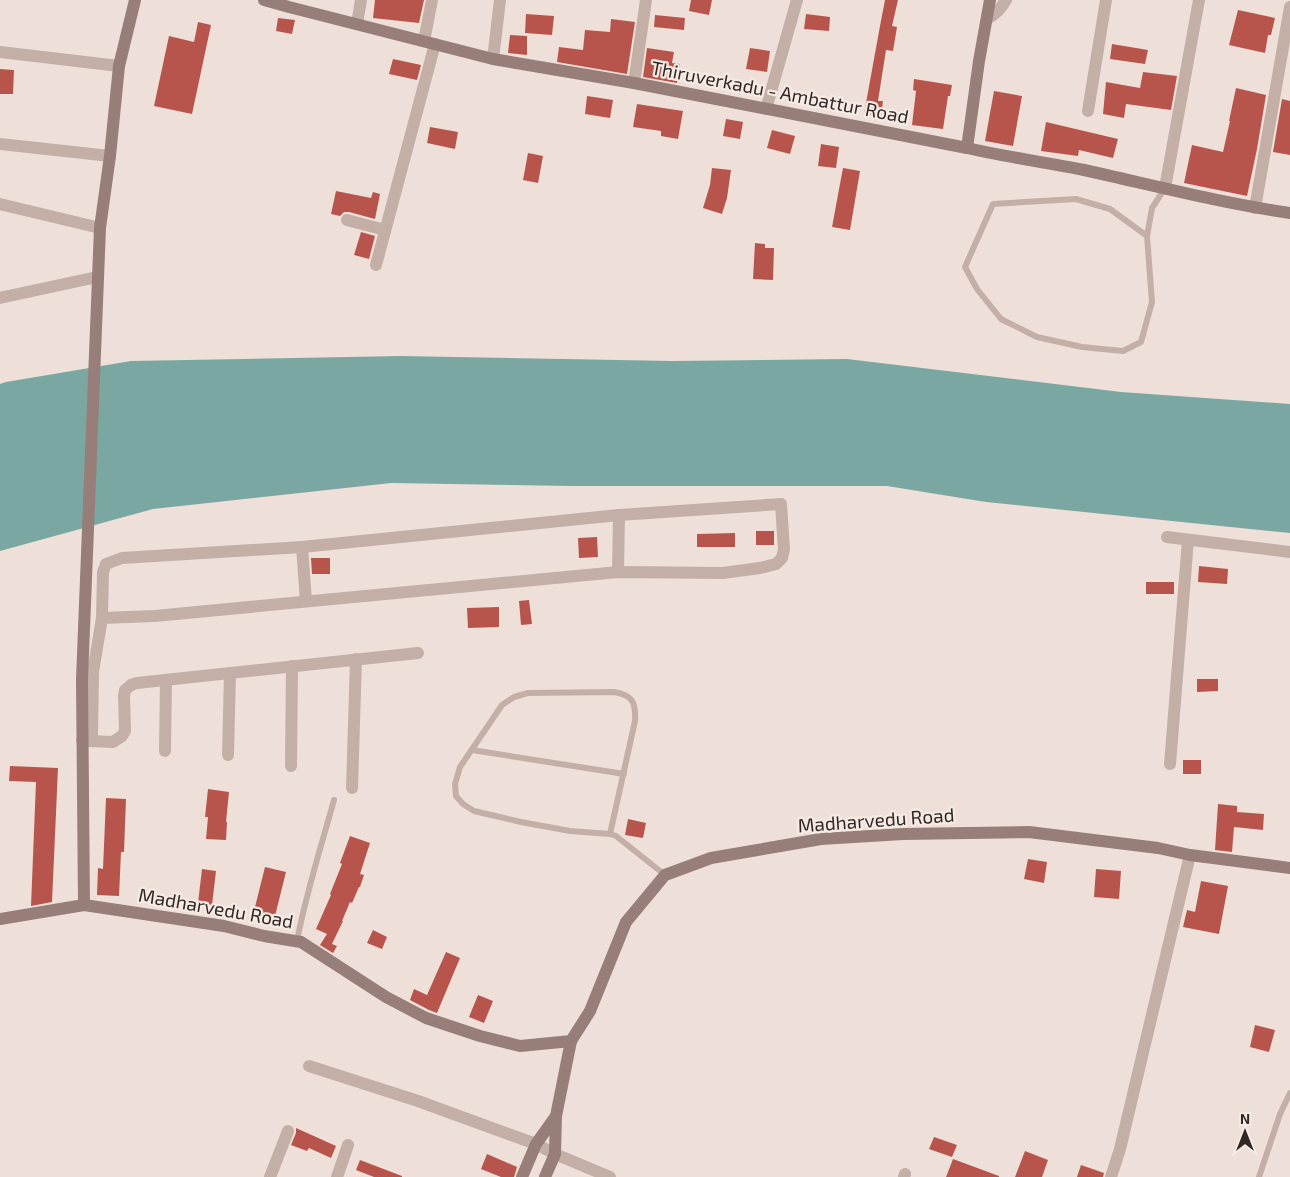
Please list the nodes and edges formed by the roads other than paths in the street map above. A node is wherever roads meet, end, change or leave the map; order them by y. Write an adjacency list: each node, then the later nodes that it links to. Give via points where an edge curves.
1 (135, 0): 18 (street)
2 (361, 0): 14 (street)
3 (432, 0): 15 (street)
4 (500, 0): 17 (street)
5 (646, 0): 19 (street)
6 (797, 0): 20 (street)
7 (990, 0): 13 (street)
8 (1006, 0): 13 (street, via 1001,9)
9 (1106, 0): 21 (street)
10 (1199, 0): 25 (street)
11 (270, 1): 14 (street, Thiruverkadu - Ambattur Road)
12 (1290, 7): 27 (street)
13 (986, 19): 23 (street)
14 (358, 24): 15 (street, Thiruverkadu - Ambattur Road)
15 (429, 43): 17 (street, Thiruverkadu - Ambattur Road); 31 (street)
16 (0, 52): 18 (street)
17 (493, 59): 19 (street, Thiruverkadu - Ambattur Road)
18 (119, 66): 24 (street)
19 (634, 83): 20 (street, Thiruverkadu - Ambattur Road)
20 (766, 109): 23 (street, Thiruverkadu - Ambattur Road)
21 (1088, 111)
22 (0, 144): 24 (street)
23 (967, 148): 25 (street, Thiruverkadu - Ambattur Road)
24 (110, 156): 30 (street)
25 (1165, 188): 27 (street, Thiruverkadu - Ambattur Road); 32 (lane, via 1152,208)
26 (0, 204): 30 (street)
27 (1256, 208): 28 (street, Thiruverkadu - Ambattur Road)
28 (1290, 213)
29 (347, 220): 31 (street)
30 (100, 228): 34 (street)
31 (385, 230): 33 (street)
32 (1147, 236): 32 (lane, via 1110,209 1076,199 993,204 965,267 977,289 1001,319 1037,337 1082,347 1123,351 1141,342 1152,302)
33 (376, 266)
34 (98, 277): 35 (street); 49 (street, via 82,679)
35 (0, 298)
36 (619, 515): 39 (street); 41 (street); 41 (street, via 781,504 784,548 782,558 776,564 760,568 723,573)
37 (1167, 537): 38 (street)
38 (1188, 540): 40 (street); 53 (street)
39 (302, 547): 42 (street); 43 (street, via 122,558 106,564 102,572)
40 (1290, 552)
41 (618, 572): 42 (street)
42 (306, 601): 43 (street)
43 (102, 618): 49 (street, via 93,672 92,736)
44 (418, 652): 45 (street)
45 (356, 659): 46 (street); 56 (street)
46 (292, 666): 47 (street); 54 (street)
47 (230, 673): 48 (street); 52 (street)
48 (166, 680): 49 (street, via 137,683 126,688 126,731 122,736 113,742); 50 (street)
49 (85, 740): 62 (street)
50 (165, 750)
51 (472, 750): 55 (lane); 55 (lane, via 502,705 514,696 528,693 624,693 632,700 635,710); 58 (lane, via 460,768 455,784 456,796 474,812 570,831)
52 (228, 755)
53 (1170, 764)
54 (291, 766)
55 (624, 774): 58 (lane)
56 (352, 788)
57 (334, 800): 64 (lane)
58 (610, 834): 61 (lane)
59 (1190, 855): 60 (street, Madharvedu Road); 61 (street, Madharvedu Road, via 1029,832 903,834 812,841 711,858); 78 (street)
60 (1290, 868)
61 (665, 875): 65 (street, via 626,922 590,1012)
62 (84, 905): 63 (street, Madharvedu Road); 64 (street, Madharvedu Road, via 224,926)
63 (0, 919)
64 (297, 941): 65 (street, Madharvedu Road, via 426,1018 520,1046)
65 (571, 1041): 68 (street)
66 (309, 1066): 70 (street)
67 (1290, 1093): 79 (lane)
68 (556, 1116): 70 (street); 72 (street)
69 (288, 1131): 73 (street)
70 (536, 1144): 72 (street); 75 (street)
71 (348, 1145): 74 (street)
72 (555, 1154): 76 (street); 77 (street)
73 (270, 1177)
74 (337, 1177)
75 (522, 1177)
76 (545, 1177)
77 (610, 1177)
78 (1111, 1177)
79 (1259, 1177)

